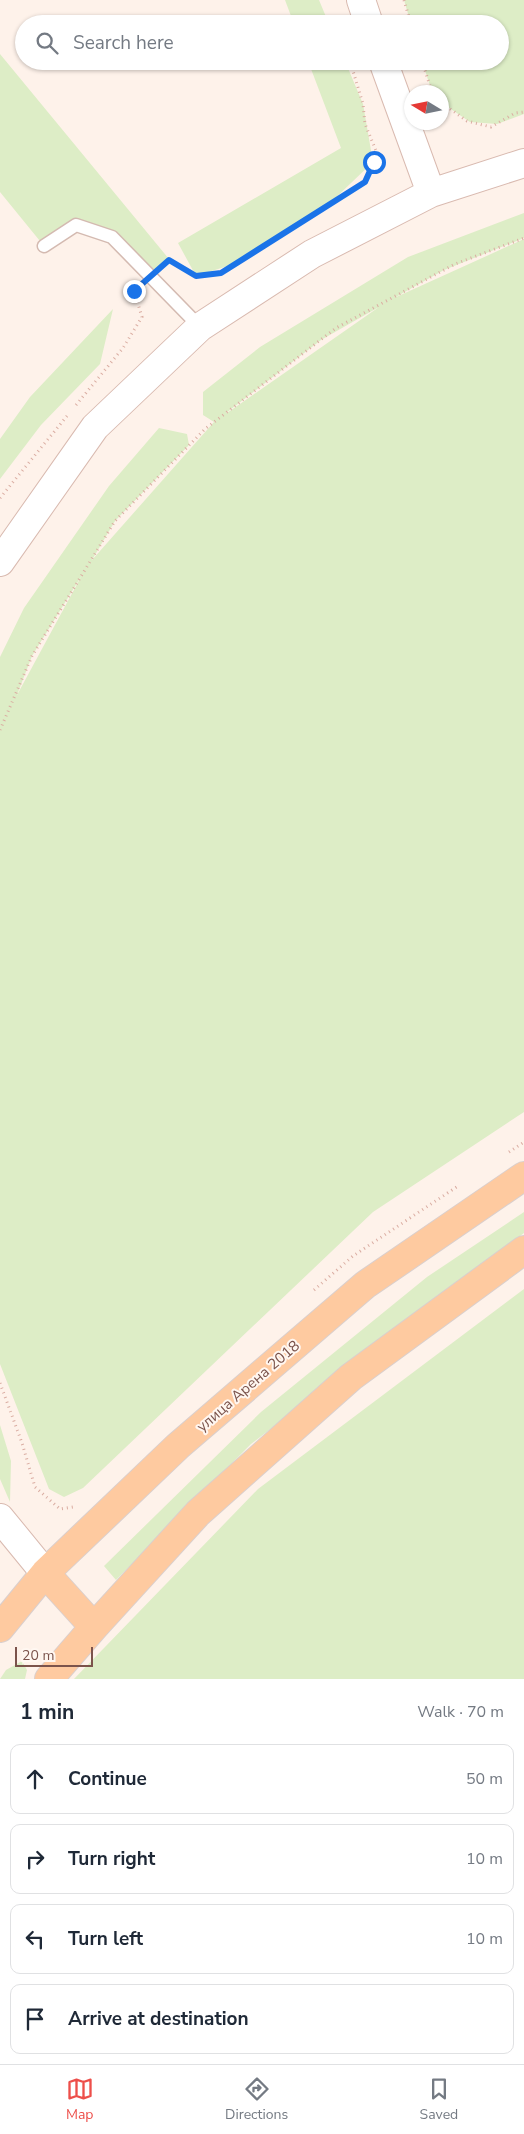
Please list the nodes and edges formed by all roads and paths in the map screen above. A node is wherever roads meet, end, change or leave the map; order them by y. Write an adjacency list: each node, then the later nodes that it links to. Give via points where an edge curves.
1 (361, 0): 3 (main road)
2 (404, 0): 4 (path)
3 (366, 15)
4 (408, 15)
5 (353, 70): 15 (path, via 365,124 377,153 365,182 221,273 196,276 169,260)
6 (386, 70): 12 (main road)
7 (425, 70): 8 (path)
8 (430, 85)
9 (449, 108): 10 (path, via 467,121 491,127 515,113)
10 (524, 112)
11 (524, 163): 12 (main road)
12 (431, 193): 16 (main road, via 312,254)
13 (524, 238): 21 (path, via 455,264 336,328 205,429 115,521 32,656)
14 (44, 246): 15 (lane, via 76,225 112,237)
15 (151, 276): 16 (lane); 17 (path, via 134,291 142,317 123,348)
16 (200, 327): 20 (main road, via 95,427)
17 (74, 408)
18 (68, 416): 19 (path)
19 (0, 498)
20 (0, 562)
21 (0, 730)
22 (524, 1142): 23 (path)
23 (508, 1153)
24 (524, 1176): 31 (main road, улица Арена 2018, via 365,1286 178,1446)
25 (459, 1185): 27 (path, via 353,1256)
26 (524, 1250): 32 (main road, via 351,1377 198,1513)
27 (308, 1295)
28 (0, 1383): 29 (path, via 35,1487 60,1509)
29 (78, 1507)
30 (0, 1518): 31 (main road)
31 (45, 1573): 32 (main road); 33 (main road, улица Арена 2018)
32 (94, 1627): 34 (main road)
33 (0, 1628)
34 (49, 1679)

